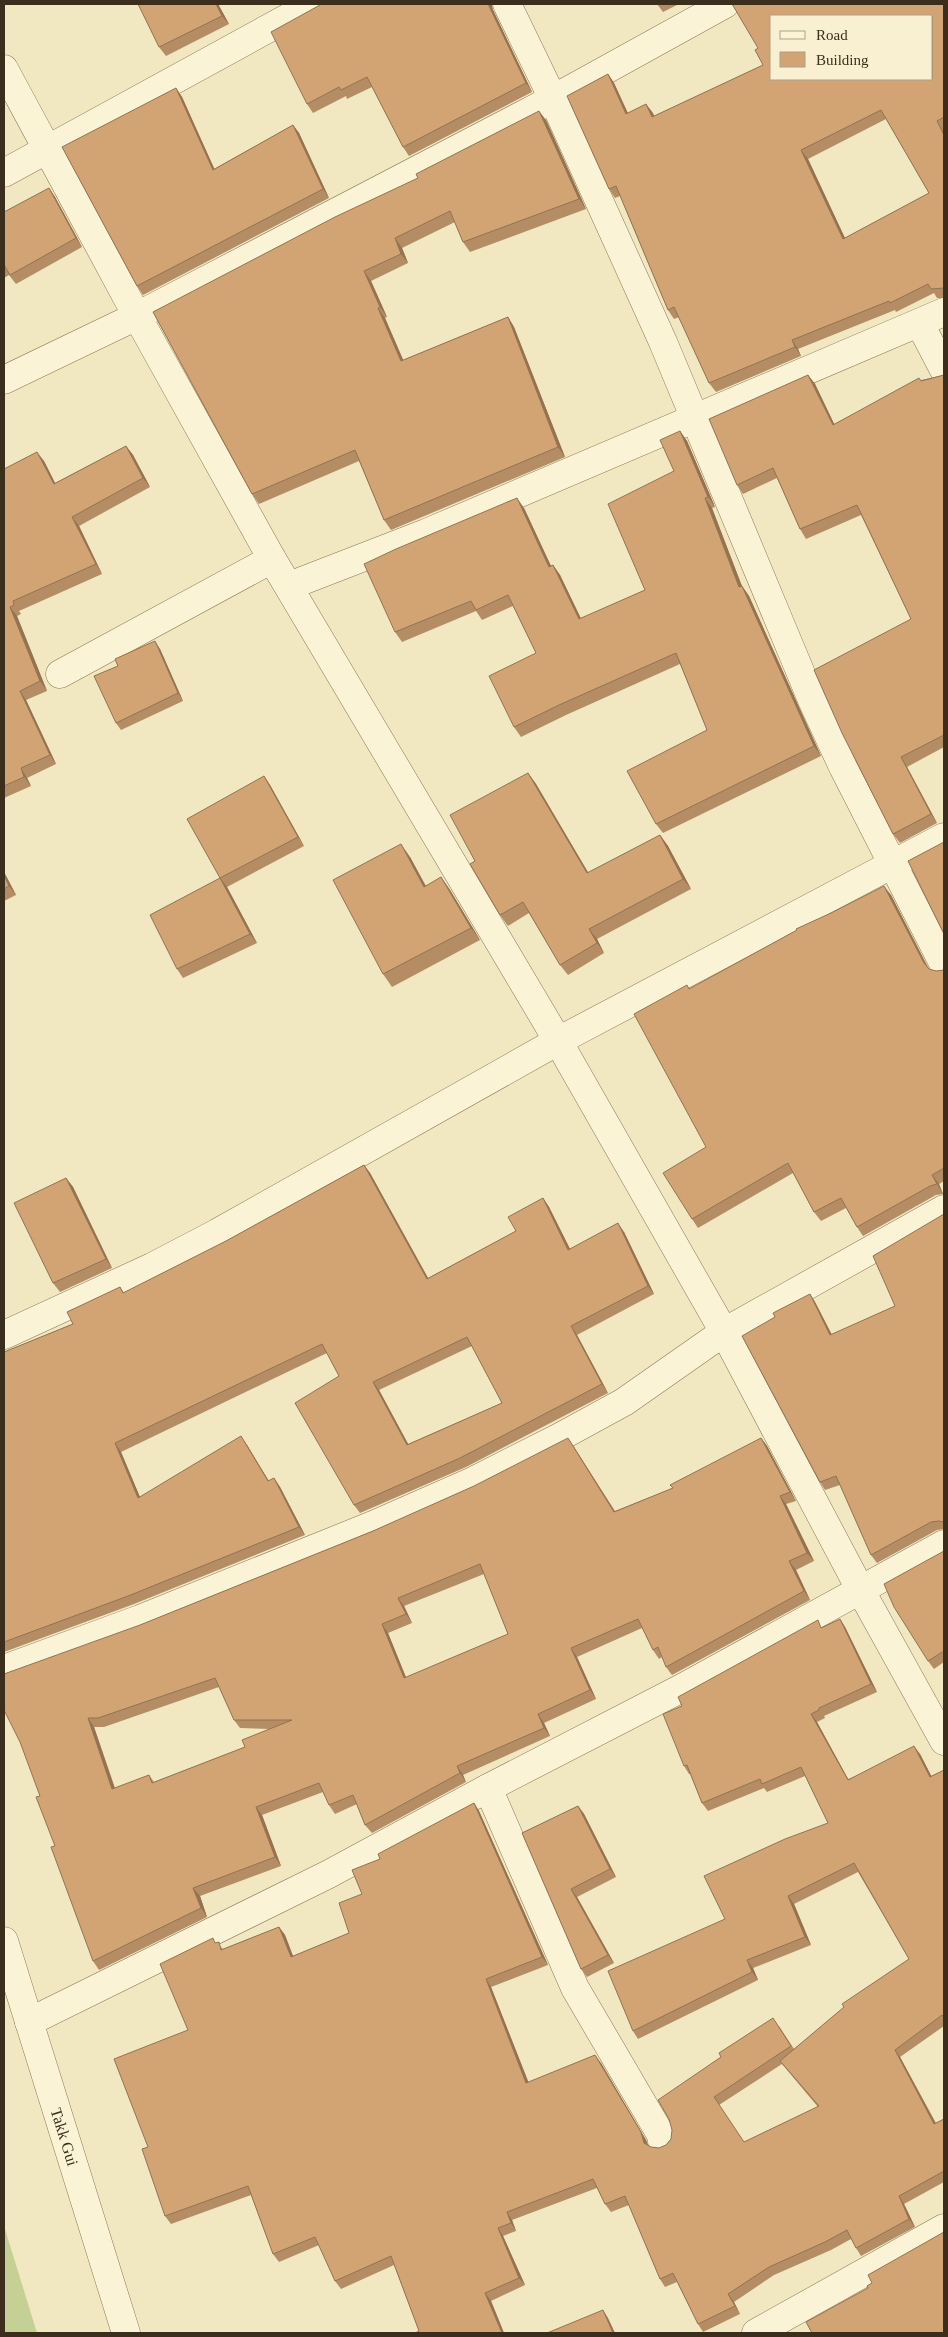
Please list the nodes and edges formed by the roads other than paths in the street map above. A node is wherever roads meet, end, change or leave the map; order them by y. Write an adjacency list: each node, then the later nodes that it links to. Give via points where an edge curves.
1 (313, 4): 6 (street)
2 (507, 4): 5 (street)
3 (725, 4): 5 (street)
4 (4, 69): 6 (street)
5 (553, 99): 9 (street); 13 (street)
6 (47, 148): 7 (street); 9 (street)
7 (4, 174)
8 (944, 312): 10 (street)
9 (136, 316): 12 (street); 14 (street)
10 (920, 324): 11 (street); 13 (street)
11 (944, 370)
12 (4, 380)
13 (696, 418): 15 (street, via 426,533); 18 (street, via 812,700)
14 (272, 559): 15 (street); 16 (street)
15 (289, 586): 20 (street)
16 (60, 674)
17 (944, 837): 18 (street)
18 (893, 866): 19 (street); 20 (street)
19 (944, 965)
20 (558, 1041): 22 (street); 23 (street, via 217,1234)
21 (944, 1209): 22 (street)
22 (724, 1332): 25 (street); 26 (street, via 624,1402 466,1484 140,1619)
23 (4, 1335)
24 (944, 1544): 25 (street)
25 (861, 1591): 27 (street); 28 (street)
26 (4, 1669)
27 (944, 1741)
28 (488, 1788): 30 (street, via 328,1874); 31 (street, via 575,1988)
29 (4, 1941): 30 (street, Takk Gui)
30 (29, 2022): 34 (street, Takk Gui)
31 (662, 2141)
32 (944, 2228): 33 (street)
33 (772, 2329)
34 (126, 2333)

